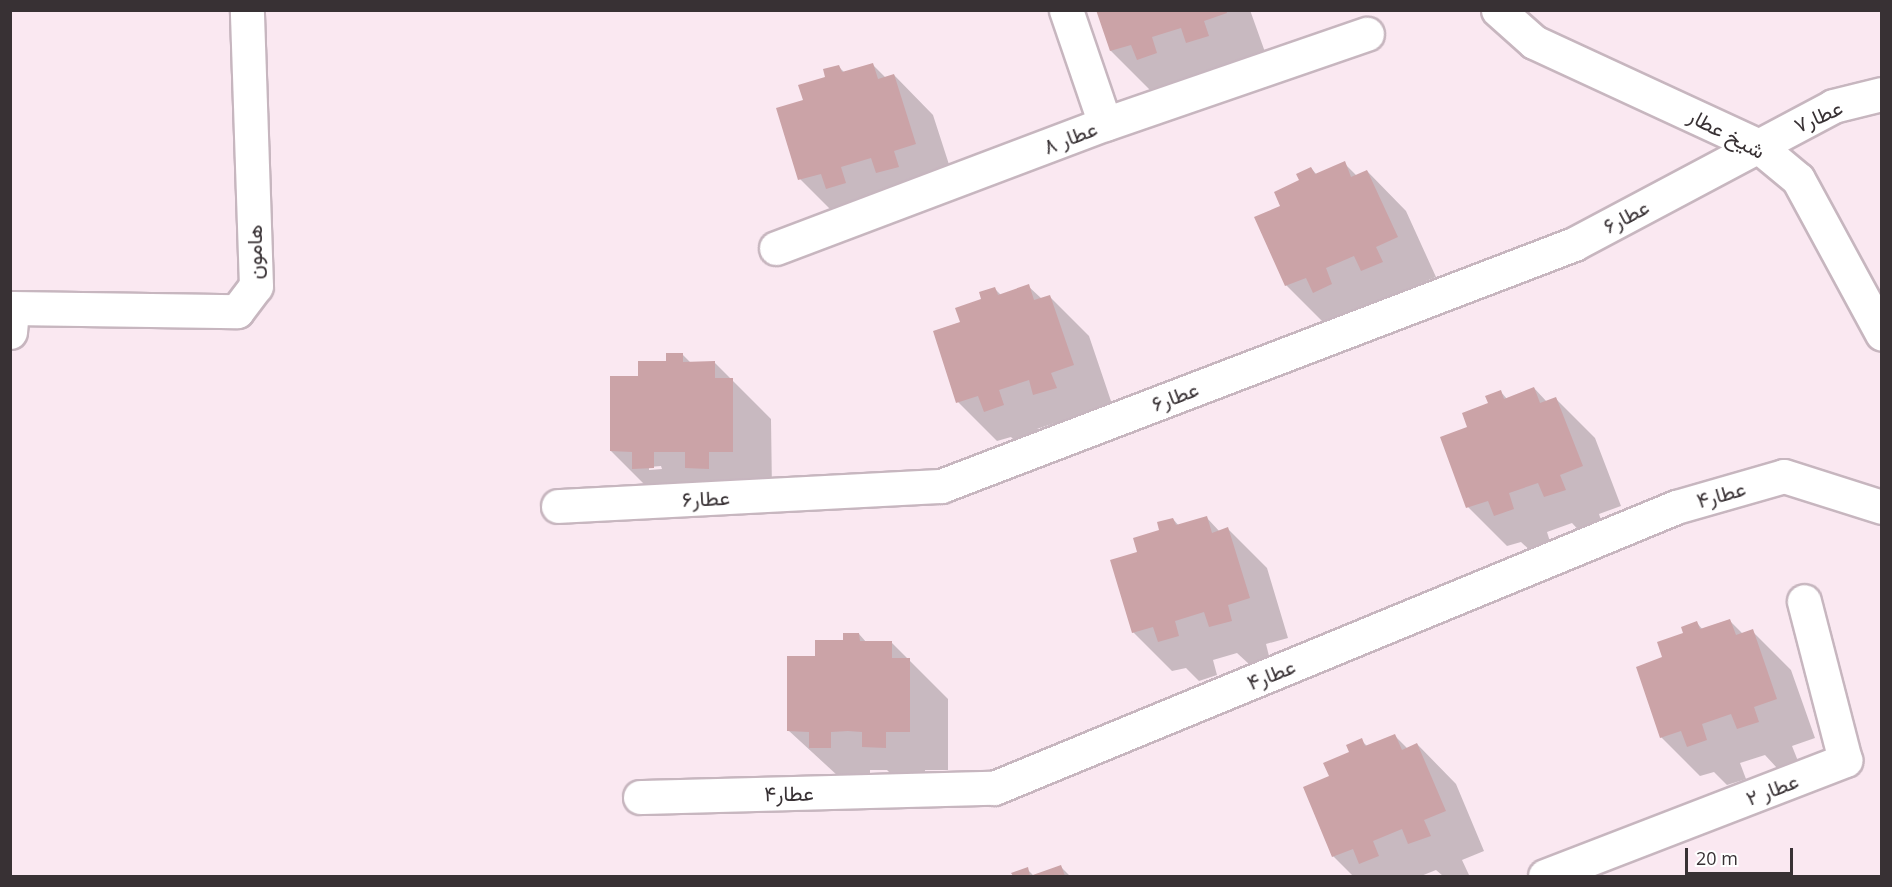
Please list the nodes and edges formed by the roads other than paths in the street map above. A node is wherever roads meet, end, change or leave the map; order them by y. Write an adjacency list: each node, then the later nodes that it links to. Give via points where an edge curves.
1 (247, 10): 9 (street, هامون, via 256,286 237,311 12,308)
2 (1066, 10): 6 (street)
3 (1498, 10): 7 (street, شیخ عطار, via 1534,42)
4 (1367, 34): 6 (street, عطار ۸)
5 (1881, 94): 7 (street, عطار۷, via 1833,106)
6 (1105, 124): 8 (street, عطار ۸)
7 (1757, 146): 10 (street, شیخ عطار, via 1798,179); 11 (street, عطار۶, via 1574,244 940,486)
8 (776, 248)
9 (10, 332)
10 (1881, 334)
11 (558, 506)
12 (1881, 507): 14 (street, عطار۴, via 1784,476 1676,507 994,788)
13 (1804, 602): 15 (street, عطار ۲, via 1845,760)
14 (640, 797)
15 (1545, 876)

